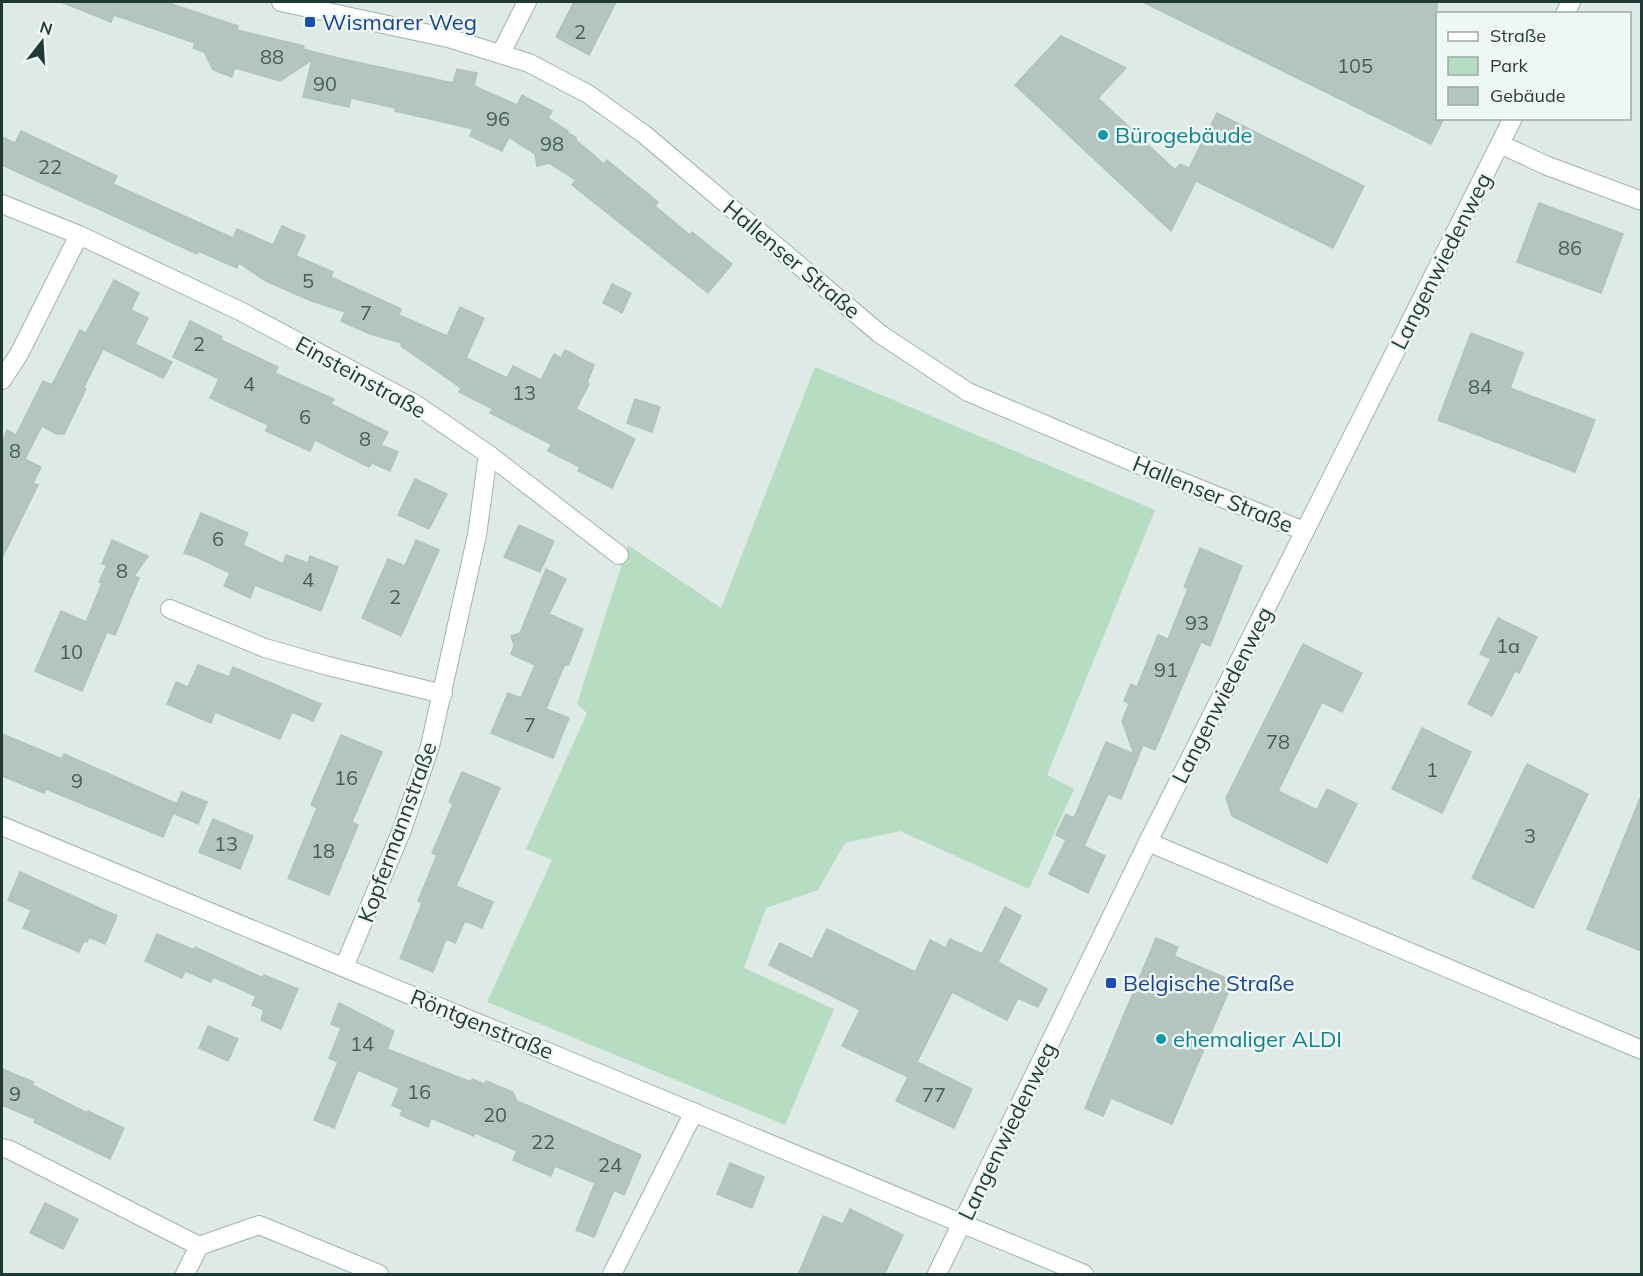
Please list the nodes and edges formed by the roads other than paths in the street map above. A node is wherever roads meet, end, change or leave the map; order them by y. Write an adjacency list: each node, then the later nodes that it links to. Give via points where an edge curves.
1 (281, 2): 3 (street, Hallenser Straße)
2 (527, 2): 3 (street)
3 (501, 53): 11 (street, Hallenser Straße, via 588,94 645,135 880,334 968,392)
4 (1512, 120): 5 (street, Langenwiedenweg)
5 (1500, 144): 6 (street); 11 (street, Langenwiedenweg)
6 (1641, 201)
7 (2, 204): 8 (street, Einsteinstraße)
8 (80, 235): 9 (street); 10 (street, Einsteinstraße, via 240,311 415,404)
9 (2, 380)
10 (488, 454): 12 (street, Einsteinstraße); 14 (street, Kopfermannstraße, via 477,535)
11 (1304, 531): 16 (street, Langenwiedenweg)
12 (619, 555)
13 (170, 609): 14 (street, via 265,648)
14 (442, 694): 17 (street, Kopfermannstraße, via 430,746 402,830)
15 (2, 826): 17 (street, Röntgenstraße)
16 (1148, 842): 18 (street); 21 (street, Langenwiedenweg)
17 (344, 967): 19 (street, Röntgenstraße)
18 (1641, 1050)
19 (694, 1112): 21 (street, Röntgenstraße); 26 (street)
20 (6, 1149): 22 (street)
21 (963, 1223): 23 (street, Röntgenstraße); 27 (street, Langenwiedenweg)
22 (199, 1246): 24 (street); 25 (street, via 259,1224)
23 (1084, 1274)
24 (185, 1275)
25 (379, 1275)
26 (612, 1275)
27 (937, 1275)

